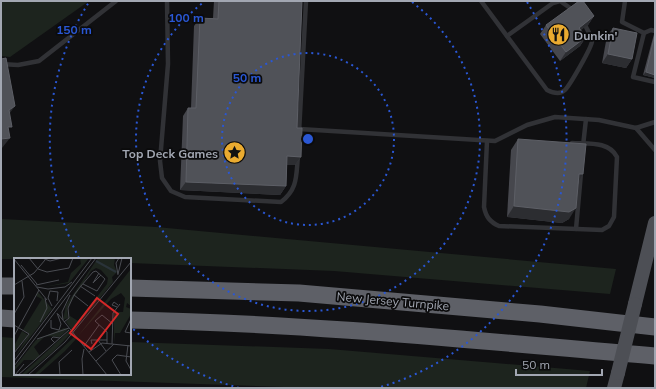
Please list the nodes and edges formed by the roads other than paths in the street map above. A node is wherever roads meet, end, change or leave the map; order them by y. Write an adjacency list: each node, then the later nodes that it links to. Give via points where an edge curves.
1 (116, 1): 11 (lane, via 39,61 18,65)
2 (167, 1): 21 (lane, via 168,64 160,161 162,178 170,192 185,197 281,202 290,195 296,182)
3 (306, 1): 16 (lane)
4 (482, 1): 10 (lane)
5 (625, 1): 9 (lane, via 622,22)
6 (573, 10): 10 (lane, via 560,1 553,3)
7 (586, 27): 10 (lane, via 592,40 589,51 565,90 556,93 547,90)
8 (655, 31): 9 (lane)
9 (644, 32): 12 (lane, via 633,77)
10 (507, 36)
11 (1, 64)
12 (655, 82)
13 (586, 119): 15 (lane); 18 (lane, via 554,117 527,125 495,141); 20 (lane)
14 (655, 122): 15 (lane)
15 (636, 128): 22 (lane)
16 (299, 129): 17 (lane); 18 (lane)
17 (299, 136)
18 (487, 141): 26 (lane, via 484,207 488,219 499,226)
19 (568, 143): 20 (lane)
20 (584, 144): 23 (lane); 26 (lane, via 607,147 617,158 614,217 609,226 602,230)
21 (298, 150)
22 (655, 150)
23 (583, 152)
24 (582, 167): 26 (lane)
25 (655, 223): 35 (main road, bridge)
26 (576, 229)
27 (1, 286): 28 (highway)
28 (14, 286)
29 (131, 288): 33 (highway, New Jersey Turnpike, via 299,293 540,314)
30 (1, 318): 31 (highway)
31 (14, 319)
32 (131, 320): 34 (highway, via 427,336)
33 (655, 327)
34 (655, 356)
35 (614, 388)

